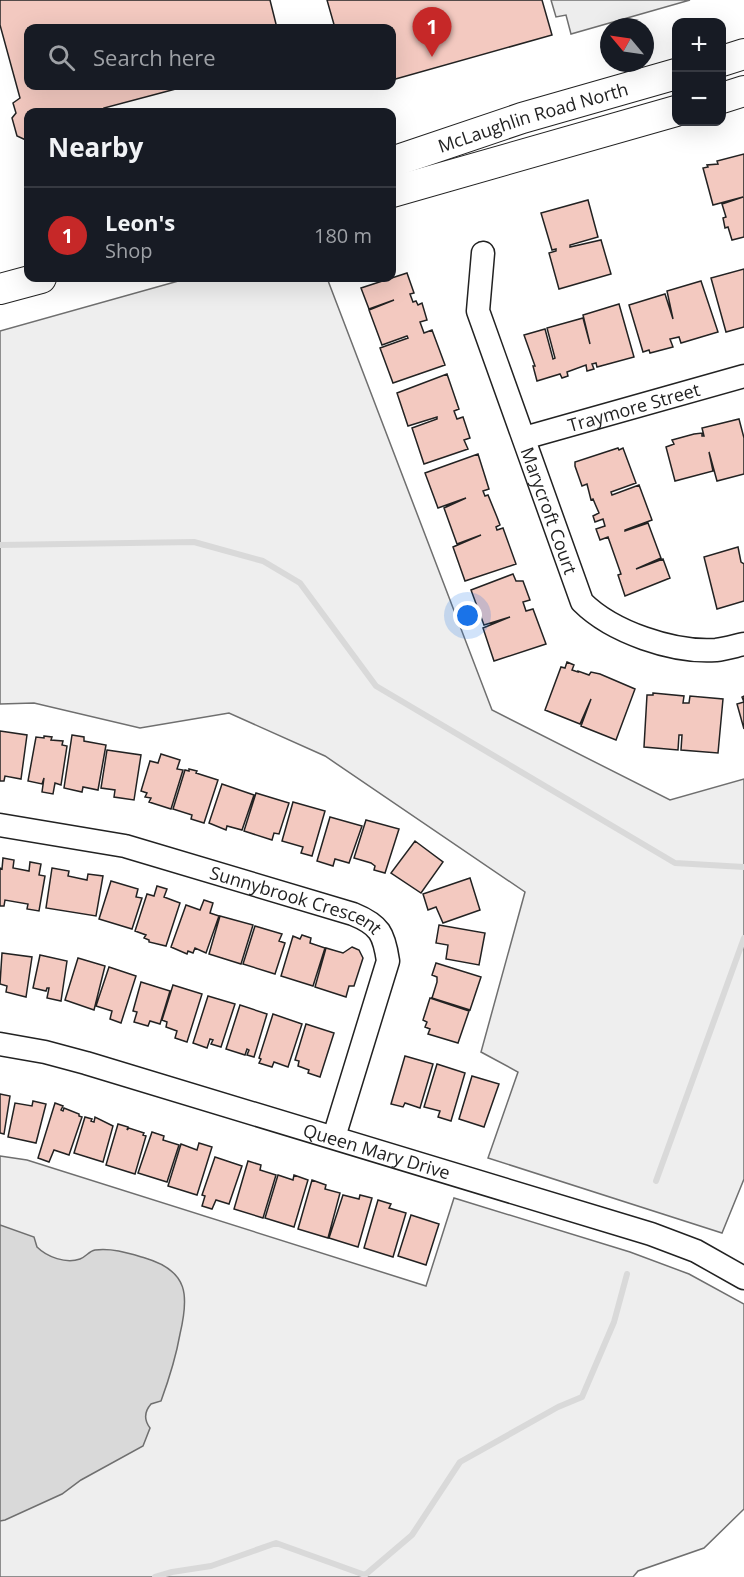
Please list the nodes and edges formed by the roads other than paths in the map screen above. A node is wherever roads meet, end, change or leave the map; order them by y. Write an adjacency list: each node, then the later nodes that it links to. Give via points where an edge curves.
1 (744, 54): 2 (main road)
2 (726, 60)
3 (672, 75): 7 (main road, McLaughlin Road North, via 522,118)
4 (744, 91): 5 (main road)
5 (726, 97)
6 (672, 112): 8 (main road, McLaughlin Road North)
7 (396, 161)
8 (396, 191)
9 (483, 253): 13 (street, Marycroft Court, via 478,311)
10 (26, 282): 11 (main road)
11 (0, 289)
12 (744, 376): 13 (street, Traymore Street)
13 (524, 438): 14 (street, Marycroft Court, via 582,602 594,614 624,631 680,647 716,650)
14 (744, 644)
15 (0, 825): 17 (street, Sunnybrook Crescent, via 125,846 353,914 380,930 388,961)
16 (0, 1044): 17 (street, Queen Mary Drive, via 56,1055)
17 (334, 1137): 18 (street, Queen Mary Drive, via 651,1234 696,1251)
18 (744, 1278)

